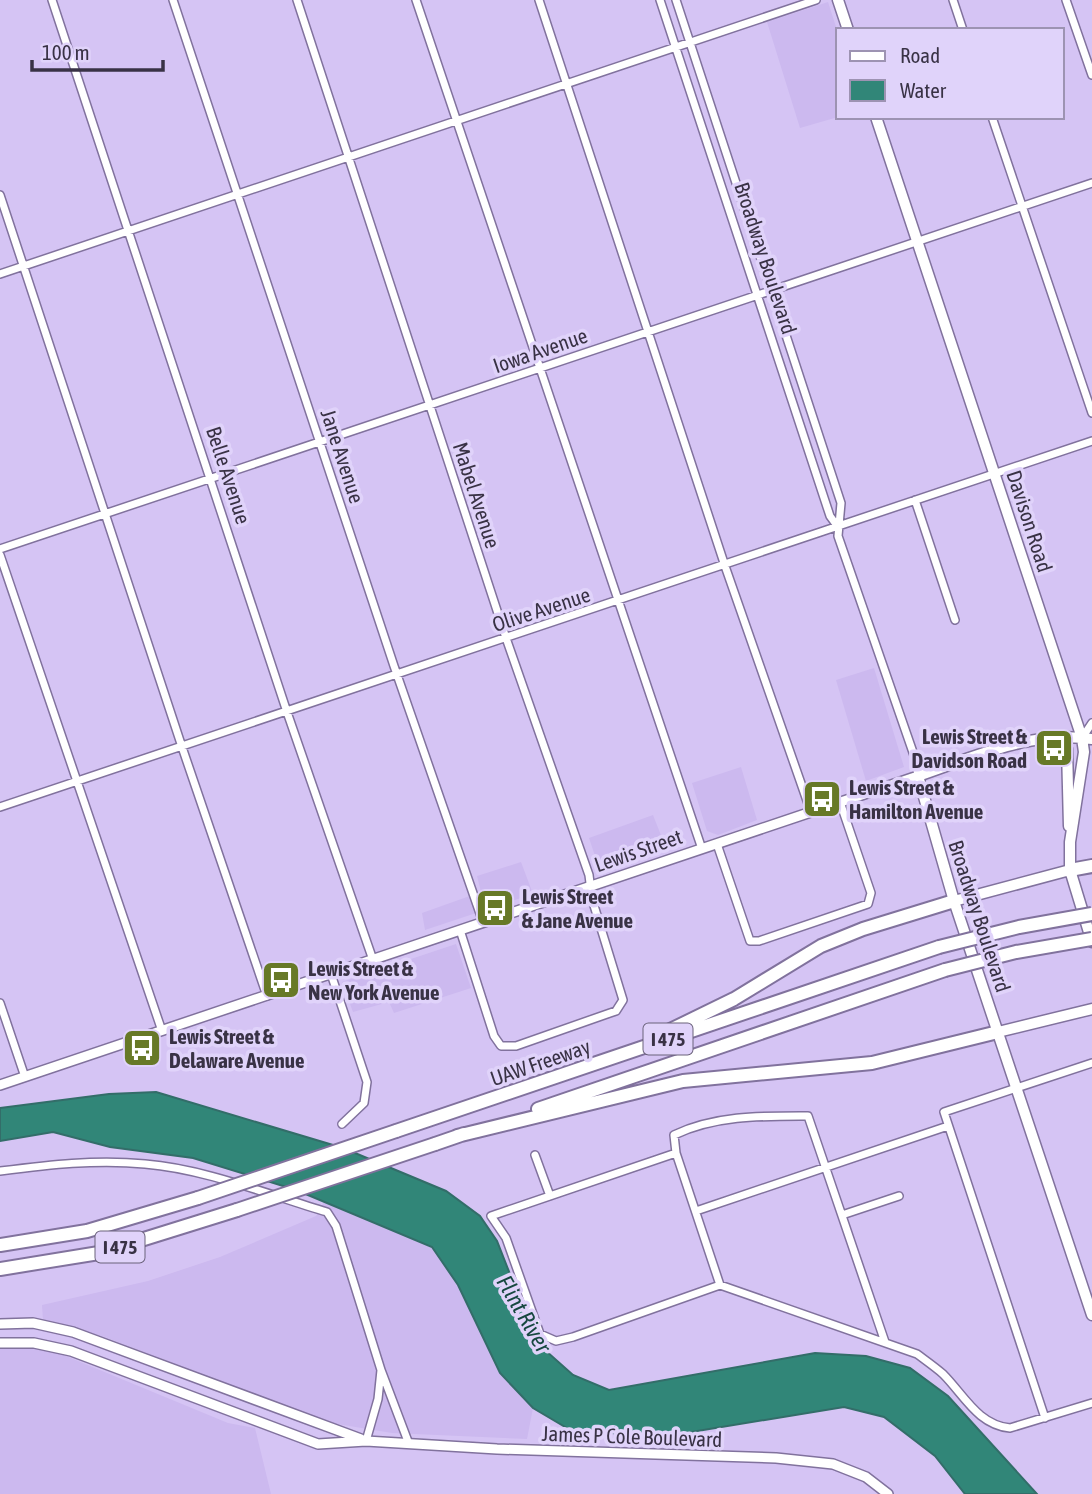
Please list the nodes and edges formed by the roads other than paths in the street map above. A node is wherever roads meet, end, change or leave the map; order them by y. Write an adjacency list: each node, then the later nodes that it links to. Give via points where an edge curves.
1 (52, 0): 26 (street, Belle Avenue)
2 (173, 0): 23 (street, Jane Avenue)
3 (297, 0): 21 (street, Mabel Avenue)
4 (416, 0): 20 (street)
5 (539, 0): 17 (street)
6 (660, 0): 15 (street, Broadway Boulevard)
7 (676, 0): 14 (street, Broadway Boulevard)
8 (816, 0): 14 (street)
9 (838, 0): 12 (main road)
10 (953, 0): 13 (street)
11 (1066, 0): 16 (street)
12 (847, 28)
13 (962, 28)
14 (690, 42): 15 (street); 30 (street, Broadway Boulevard)
15 (676, 47): 17 (street); 31 (street, Broadway Boulevard)
16 (1092, 75)
17 (567, 84): 20 (street); 32 (street)
18 (877, 119): 27 (main road, Davison Road)
19 (993, 119): 25 (street)
20 (456, 120): 21 (street); 33 (street)
21 (348, 157): 23 (street); 34 (street, Mabel Avenue)
22 (1092, 183): 25 (street, Iowa Avenue)
23 (238, 194): 26 (street); 39 (street, Jane Avenue)
24 (0, 195): 28 (street)
25 (1023, 206): 27 (street, Iowa Avenue); 37 (street)
26 (129, 231): 28 (street); 41 (street, Belle Avenue)
27 (917, 241): 30 (street, Iowa Avenue); 40 (main road, Davison Road)
28 (23, 266): 29 (street); 43 (street)
29 (0, 274)
30 (772, 290): 31 (street, Iowa Avenue); 35 (street, Broadway Boulevard)
31 (757, 295): 32 (street, Iowa Avenue); 36 (street, Broadway Boulevard)
32 (648, 332): 33 (street, Iowa Avenue); 46 (street)
33 (538, 369): 34 (street, Iowa Avenue); 47 (street)
34 (428, 405): 39 (street, Iowa Avenue); 49 (street, Mabel Avenue)
35 (811, 408): 36 (street); 44 (street, Broadway Boulevard, via 841,503)
36 (797, 413): 44 (street, Broadway Boulevard, via 830,516)
37 (1092, 413)
38 (1092, 441): 40 (street, Olive Avenue)
39 (320, 442): 41 (street, Iowa Avenue); 50 (street, Jane Avenue)
40 (994, 475): 42 (street, Olive Avenue); 54 (main road, Davison Road)
41 (212, 479): 43 (street, Iowa Avenue); 51 (street, Belle Avenue)
42 (915, 500): 44 (street, Olive Avenue); 48 (street)
43 (105, 514): 45 (street, Iowa Avenue); 55 (street)
44 (838, 527): 46 (street, Olive Avenue); 56 (street, Broadway Boulevard)
45 (0, 552): 57 (street)
46 (725, 566): 47 (street, Olive Avenue); 60 (street)
47 (616, 602): 49 (street, Olive Avenue); 63 (street)
48 (955, 620)
49 (506, 638): 50 (street, Olive Avenue); 66 (street, Mabel Avenue)
50 (397, 675): 51 (street, Olive Avenue); 69 (street, Jane Avenue)
51 (287, 712): 55 (street, Olive Avenue); 72 (street, Belle Avenue)
52 (1092, 723): 54 (street)
53 (1063, 737): 54 (main road, Lewis Street); 56 (main road, Lewis Street, via 1021,743); 61 (main road)
54 (1087, 739): 61 (main road, Davison Road)
55 (181, 747): 57 (street, Olive Avenue); 74 (street)
56 (918, 776): 58 (street, Lewis Street); 67 (main road, Broadway Boulevard)
57 (76, 782): 59 (street, Olive Avenue); 77 (street)
58 (840, 803): 60 (street, Lewis Street); 62 (street, via 871,893 868,904 750,941)
59 (0, 807)
60 (811, 812): 62 (street, Lewis Street)
61 (1070, 842): 65 (main road, Davison Road)
62 (717, 844): 63 (street, Lewis Street)
63 (702, 849): 66 (street, Lewis Street)
64 (1092, 866): 65 (highway)
65 (1070, 870): 67 (main road); 71 (main road, Davison Road)
66 (590, 887): 69 (street, Lewis Street); 70 (street, Mabel Avenue, via 623,1000 616,1011 516,1046 501,1046 494,1036)
67 (954, 901): 78 (main road, Broadway Boulevard); 79 (highway, via 821,946 734,999)
68 (1092, 914): 79 (highway, UAW Freeway / I 475, bridge, via 939,947)
69 (483, 922): 70 (street, Lewis Street)
70 (460, 930): 72 (street, Lewis Street)
71 (1092, 941): 86 (highway, UAW Freeway / I 475, bridge, via 1016,952 945,970)
72 (373, 960): 73 (street, Lewis Street)
73 (331, 974): 74 (street, Lewis Street); 84 (street, via 367,1082 364,1103)
74 (267, 996): 77 (street, Lewis Street)
75 (0, 1003): 81 (street)
76 (1092, 1009): 78 (main road)
77 (162, 1031): 81 (street, Lewis Street)
78 (998, 1032): 83 (main road, Broadway Boulevard); 86 (highway, via 872,1063 683,1081)
79 (612, 1058): 95 (highway, UAW Freeway / I 475, bridge, via 198,1198 87,1231)
80 (1092, 1063): 83 (street)
81 (25, 1077): 82 (street, Lewis Street)
82 (0, 1085)
83 (1016, 1089): 85 (street, via 944,1112); 98 (main road, Broadway Boulevard)
84 (342, 1124)
85 (948, 1126): 89 (street); 105 (street)
86 (457, 1136): 96 (highway, UAW Freeway / I 475, bridge, via 99,1253)
87 (676, 1153): 89 (street, via 674,1135 691,1127 727,1119 808,1116); 91 (street); 93 (street)
88 (535, 1155): 91 (street)
89 (825, 1167): 93 (street); 94 (street)
90 (0, 1171): 103 (street, via 95,1162 148,1164 327,1212 336,1226)
91 (550, 1196): 97 (street, via 491,1216 506,1238 534,1325 547,1339 573,1336)
92 (899, 1196): 94 (street)
93 (696, 1211): 97 (street)
94 (842, 1215): 101 (street)
95 (0, 1245)
96 (0, 1269)
97 (720, 1285): 101 (street)
98 (1087, 1285): 99 (main road, Broadway Boulevard)
99 (1092, 1315)
100 (0, 1324): 106 (street, James P Cole Boulevard, via 33,1323 73,1332)
101 (885, 1342): 105 (street, via 917,1353 995,1427 1010,1428)
102 (0, 1343): 106 (street, James P Cole Boulevard, via 34,1343 71,1351 318,1444)
103 (381, 1370): 106 (street); 107 (street)
104 (1092, 1403): 105 (street)
105 (1045, 1418)
106 (366, 1441): 107 (street, James P Cole Boulevard)
107 (409, 1444): 108 (street, James P Cole Boulevard, via 776,1458 832,1464 866,1477)
108 (888, 1494)

